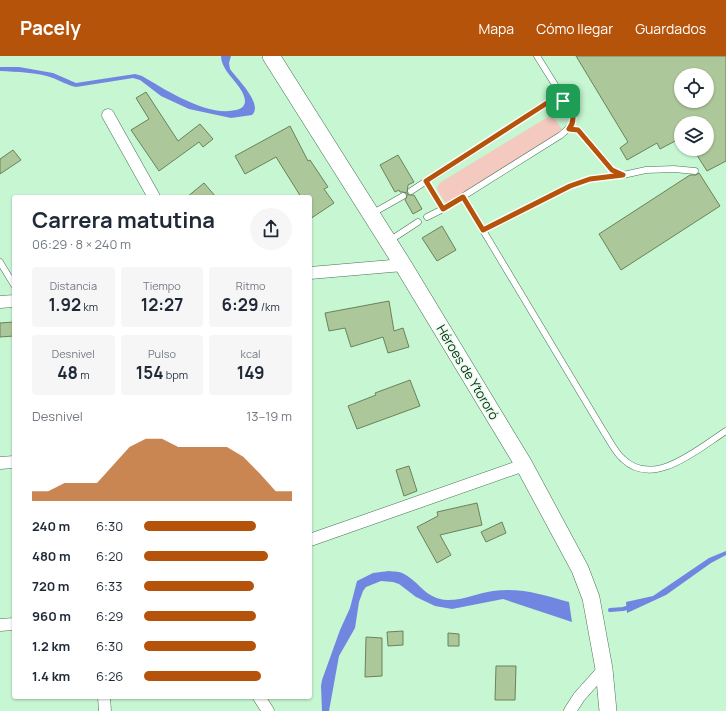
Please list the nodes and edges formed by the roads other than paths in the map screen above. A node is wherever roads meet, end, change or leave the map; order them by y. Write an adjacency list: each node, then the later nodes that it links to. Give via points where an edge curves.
1 (271, 56): 14 (main road, Héroes de Ytororó)
2 (537, 56): 3 (lane, via 557,88)
3 (556, 100): 5 (lane, via 567,104 572,113 573,120); 8 (lane, via 547,103)
4 (108, 115): 10 (street)
5 (569, 129): 7 (lane, via 578,130 612,170); 12 (lane)
6 (695, 171): 7 (lane, via 646,170)
7 (623, 175): 17 (lane, via 590,179 570,186)
8 (426, 181): 9 (lane); 13 (lane)
9 (412, 191)
10 (153, 195)
11 (402, 196): 14 (lane)
12 (463, 197): 13 (lane); 17 (lane)
13 (443, 209): 15 (lane)
14 (371, 215): 18 (main road, Héroes de Ytororó)
15 (427, 217)
16 (418, 222): 18 (lane)
17 (483, 230): 25 (lane, via 604,432 623,459 638,468 659,469 675,464)
18 (388, 242): 20 (main road, Héroes de Ytororó)
19 (0, 262): 22 (lane)
20 (403, 264): 21 (street); 28 (main road, Héroes de Ytororó)
21 (312, 273)
22 (12, 282)
23 (12, 301): 24 (street)
24 (0, 302)
25 (726, 431)
26 (12, 462): 27 (street)
27 (0, 463)
28 (524, 466): 29 (street); 32 (main road, Héroes de Ytororó, via 580,569 591,598)
29 (312, 539)
30 (12, 624): 31 (street)
31 (0, 625)
32 (604, 669): 37 (street); 38 (main road, Héroes de Ytororó)
33 (104, 699): 35 (street)
34 (260, 699): 36 (street)
35 (105, 711)
36 (268, 711)
37 (570, 711)
38 (608, 711)

